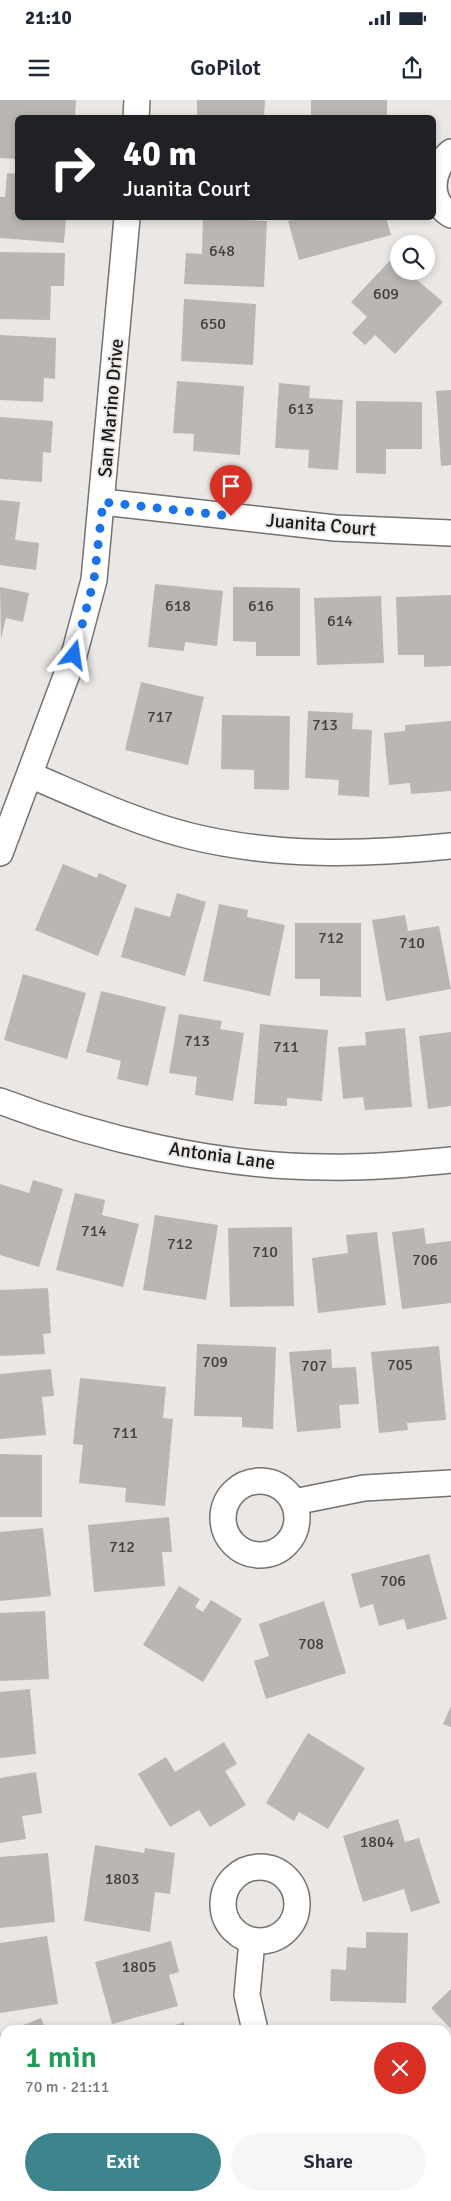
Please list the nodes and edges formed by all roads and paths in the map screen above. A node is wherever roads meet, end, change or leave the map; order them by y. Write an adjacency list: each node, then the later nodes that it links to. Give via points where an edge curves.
1 (137, 100): 2 (street)
2 (136, 115)
3 (451, 152): 4 (street)
4 (436, 169)
5 (436, 195): 6 (street, via 439,204)
6 (451, 215)
7 (127, 220): 8 (street, San Marino Drive)
8 (103, 502): 9 (street, Juanita Court, via 335,528); 10 (street, San Marino Drive, via 92,589 74,655)
9 (451, 533)
10 (30, 775): 11 (street, via 116,812 189,836 230,843 296,852 361,853); 12 (street, San Marino Drive)
11 (451, 846)
12 (0, 853)
13 (0, 1101): 14 (street, Antonia Lane, via 104,1136 247,1162 325,1168)
14 (451, 1160)
15 (451, 1483): 16 (street, via 364,1488)
16 (294, 1502)
17 (252, 1941): 18 (street, via 247,1995)
18 (254, 2025)

